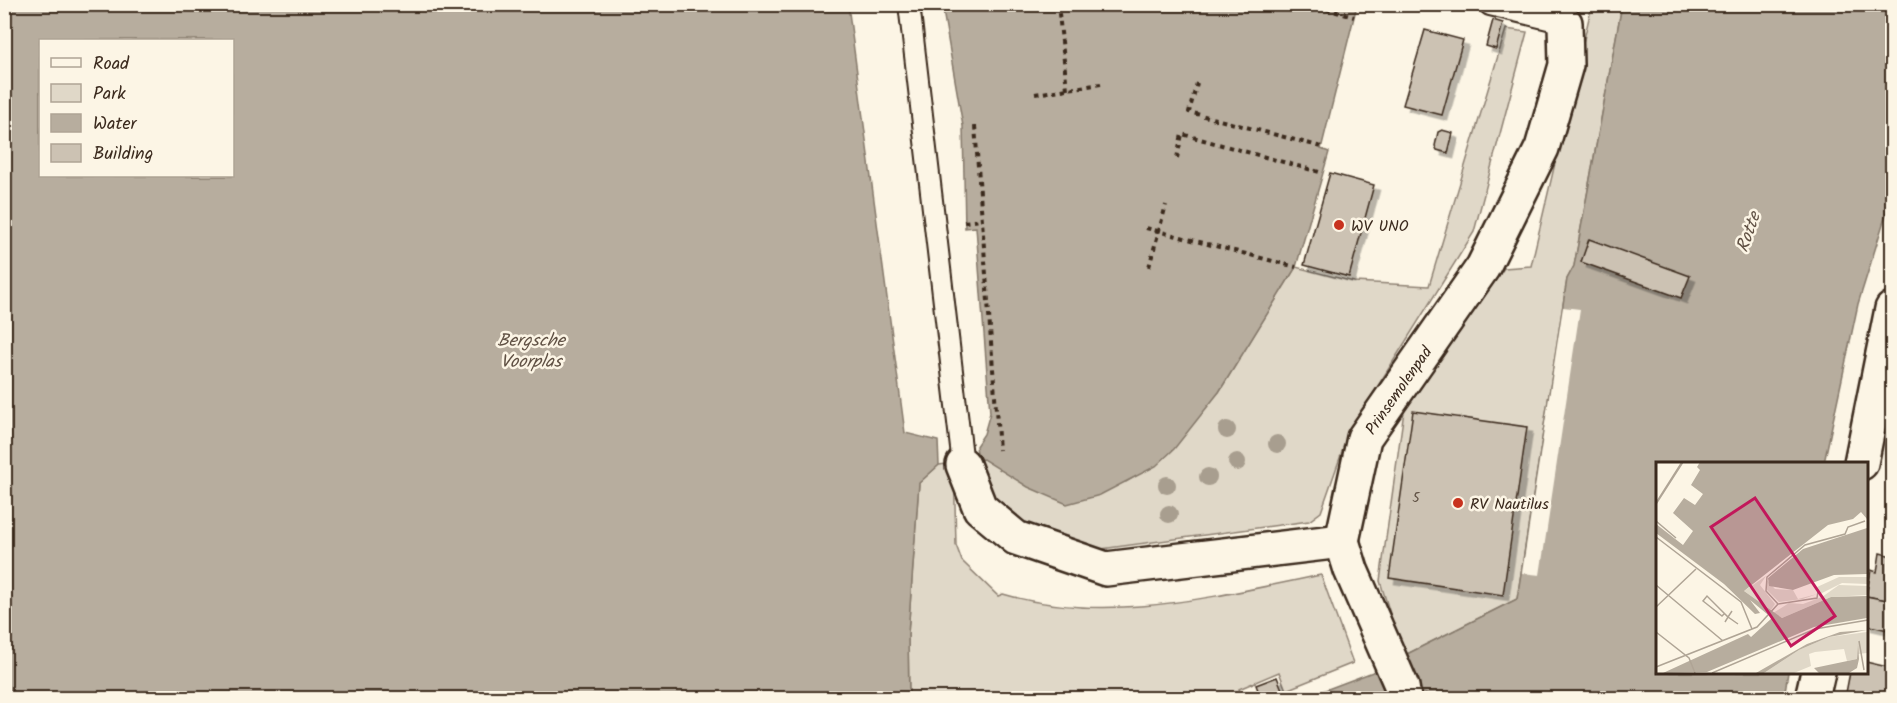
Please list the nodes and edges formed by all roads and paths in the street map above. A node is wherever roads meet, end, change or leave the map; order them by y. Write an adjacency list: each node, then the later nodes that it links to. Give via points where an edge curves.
1 (909, 4): 24 (lane)
2 (1058, 4): 9 (path)
3 (1309, 4): 5 (path)
4 (1490, 5): 6 (lane)
5 (1354, 17)
6 (1565, 23): 26 (street, Prinsemolenpad, via 1566,65 1542,148 1483,267 1364,438)
7 (1197, 83): 12 (path, via 1189,112)
8 (1101, 84): 9 (path)
9 (1067, 89): 10 (path)
10 (1035, 94)
11 (975, 126): 16 (path)
12 (1322, 147)
13 (1178, 158): 14 (path, via 1182,134)
14 (1323, 173)
15 (1166, 205): 19 (path)
16 (981, 220): 17 (path); 23 (path)
17 (964, 222)
18 (1146, 228): 19 (path)
19 (1158, 231): 20 (path); 21 (path)
20 (1149, 267)
21 (1296, 267)
22 (1893, 309): 25 (street)
23 (999, 450)
24 (961, 451): 26 (street, via 980,508 1016,538 1106,568)
25 (1861, 462)
26 (1342, 541): 28 (street)
27 (1818, 673): 29 (street)
28 (1400, 683)
29 (1812, 699)

